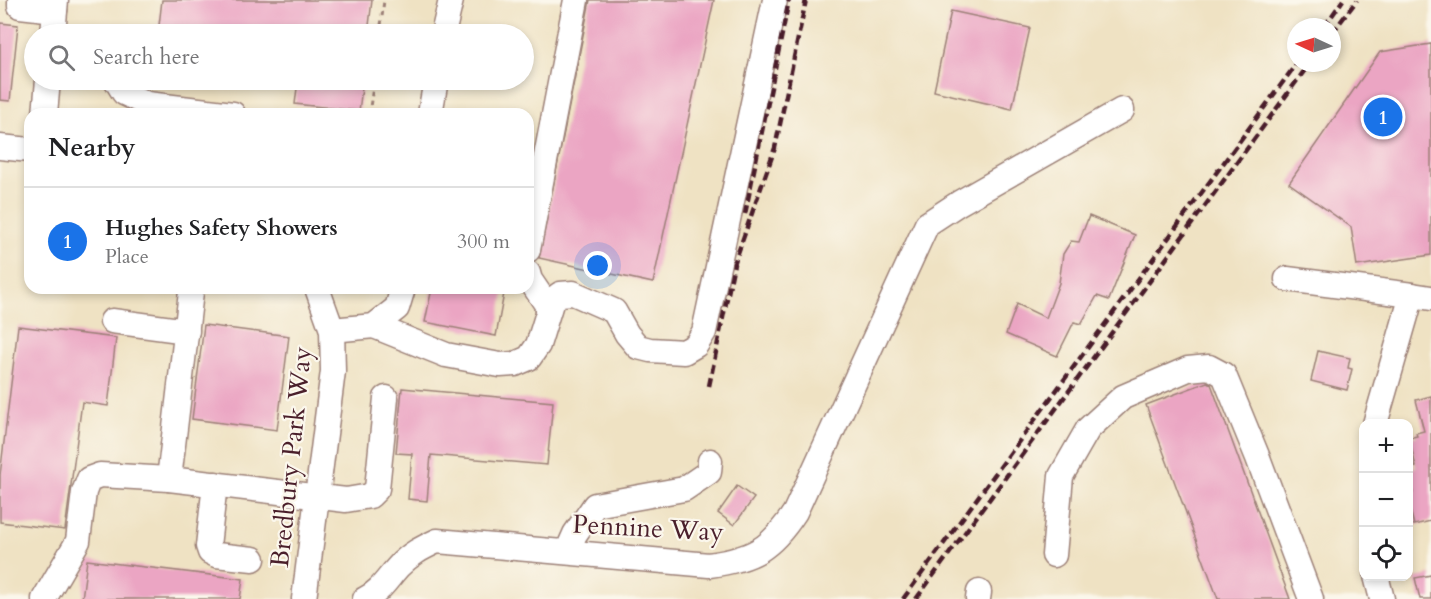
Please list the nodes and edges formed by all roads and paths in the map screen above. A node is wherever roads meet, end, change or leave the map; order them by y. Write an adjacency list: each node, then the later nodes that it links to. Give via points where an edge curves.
1 (20, 0): 6 (street, via 20,6)
2 (384, 0): 8 (path)
3 (451, 0): 9 (street)
4 (576, 0): 21 (street)
5 (776, 0): 28 (street, via 704,332 696,345 684,352 638,347 614,311 573,293 560,294)
6 (56, 5): 7 (street)
7 (54, 24)
8 (381, 24)
9 (445, 24)
10 (47, 90): 14 (street)
11 (122, 90): 15 (street, via 147,104)
12 (373, 90): 16 (path)
13 (434, 90): 17 (street)
14 (46, 108)
15 (181, 108)
16 (370, 108)
17 (431, 108)
18 (1122, 110): 39 (street, Pennine Way, via 927,224 795,512 782,532 762,550 736,561 709,565)
19 (0, 147): 20 (street)
20 (24, 149)
21 (534, 215)
22 (1287, 279): 27 (street)
23 (534, 286): 28 (street)
24 (191, 294): 32 (street)
25 (319, 294): 31 (street, Bredbury Park Way)
26 (401, 294): 30 (street, via 397,308)
27 (1422, 297): 34 (street)
28 (549, 308): 30 (street, via 538,345 530,358 515,364 446,355)
29 (112, 321): 32 (street)
30 (374, 326): 31 (street)
31 (332, 330): 38 (street, Bredbury Park Way, via 333,371)
32 (187, 331): 36 (street)
33 (386, 398): 38 (street, via 377,489 356,500)
34 (1376, 419)
35 (710, 461): 39 (street, via 709,472 684,489 595,505)
36 (169, 479): 37 (street); 43 (street, via 100,475 89,479 78,541)
37 (215, 484): 38 (street); 41 (street, via 210,552)
38 (317, 497): 44 (street, Bredbury Park Way)
39 (567, 552): 45 (street, Pennine Way, via 437,541 414,552 385,585)
40 (1054, 555): 46 (street, via 1061,476 1088,429 1123,397 1188,369 1209,368 1224,375)
41 (253, 559)
42 (1377, 581): 47 (street)
43 (44, 599)
44 (304, 599)
45 (365, 599)
46 (1311, 599)
47 (1382, 599)

